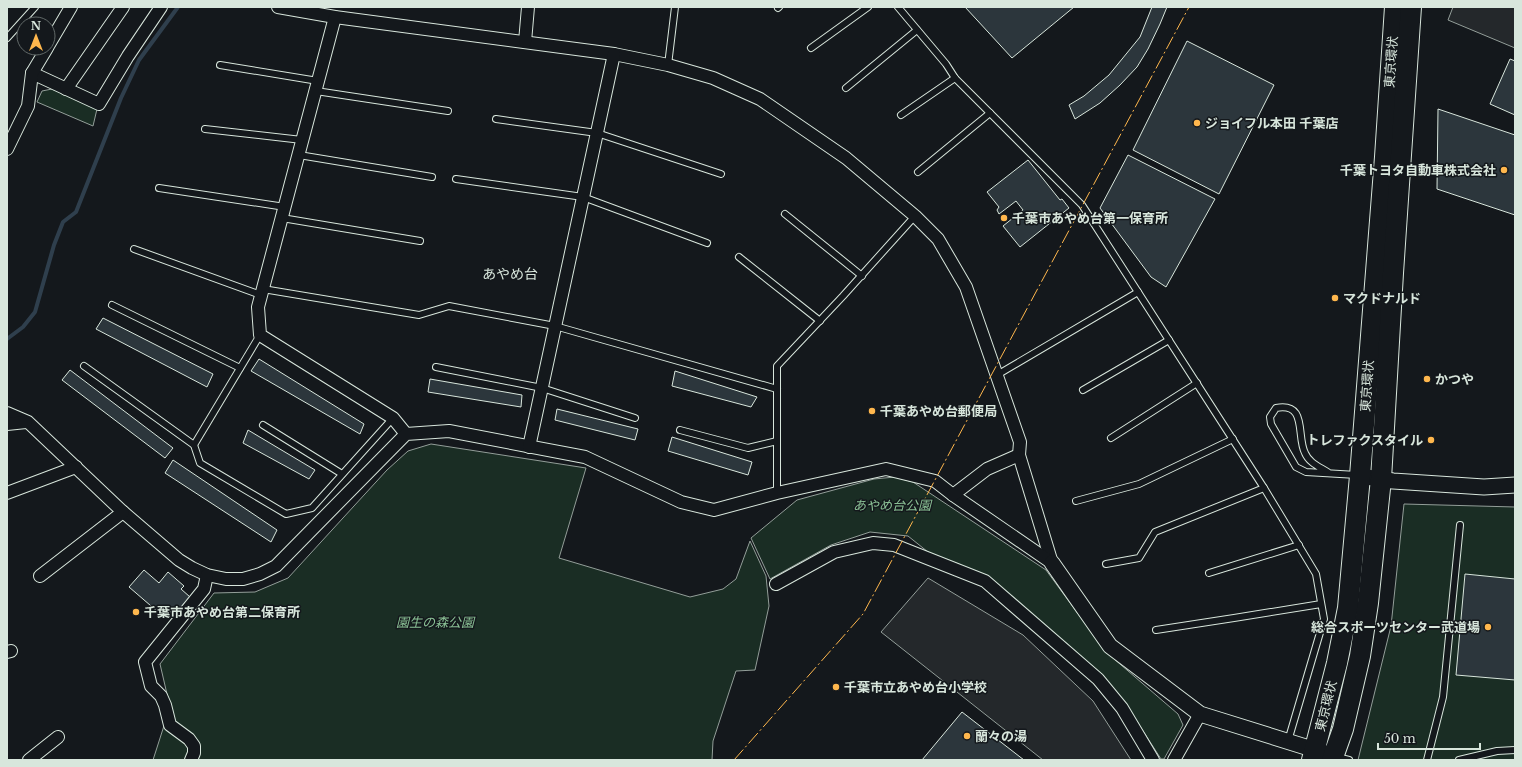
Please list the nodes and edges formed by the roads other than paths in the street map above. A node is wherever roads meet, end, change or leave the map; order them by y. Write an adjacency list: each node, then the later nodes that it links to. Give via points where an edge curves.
1 (35, 7): 15 (lane)
2 (71, 7): 14 (street)
3 (123, 7): 26 (street)
4 (161, 7): 26 (street, via 99,104)
5 (278, 7): 12 (street)
6 (528, 7): 16 (street)
7 (676, 7): 21 (lane)
8 (868, 7): 17 (lane)
9 (898, 7): 13 (lane)
10 (1395, 7): 82 (highway, 東京環状)
11 (1411, 7): 83 (highway, 東京環状)
12 (335, 17): 16 (street); 24 (street)
13 (917, 30): 23 (lane); 25 (lane)
14 (56, 32)
15 (7, 38)
16 (525, 42): 18 (street)
17 (811, 48)
18 (614, 54): 21 (street); 32 (street)
19 (42, 56): 22 (street)
20 (220, 65): 24 (lane)
21 (668, 65): 44 (street, via 713,78 760,99 846,158)
22 (32, 73): 26 (street); 34 (street, via 28,106)
23 (955, 78): 28 (lane); 29 (lane)
24 (317, 86): 27 (lane); 33 (street)
25 (846, 88)
26 (66, 89)
27 (448, 111)
28 (990, 113): 36 (lane); 51 (lane, via 1082,205)
29 (901, 115)
30 (496, 119): 32 (lane)
31 (205, 129): 33 (lane)
32 (597, 133): 37 (lane); 41 (street)
33 (302, 140): 35 (street)
34 (7, 149)
35 (299, 155): 38 (lane); 42 (street)
36 (918, 172)
37 (721, 174)
38 (432, 177)
39 (456, 179): 41 (lane)
40 (159, 188): 42 (lane)
41 (583, 198): 46 (lane); 54 (street)
42 (283, 212): 45 (lane); 50 (street)
43 (785, 214): 49 (lane)
44 (916, 216): 49 (lane); 60 (street, via 938,239 966,287)
45 (420, 240)
46 (707, 243)
47 (134, 249): 50 (lane)
48 (739, 257): 53 (lane)
49 (862, 276): 53 (lane)
50 (262, 292): 54 (lane, via 419,315 449,306); 55 (street, via 258,307)
51 (1138, 292): 56 (lane); 60 (lane)
52 (112, 305): 59 (lane)
53 (820, 321): 63 (lane, via 777,366)
54 (555, 326): 62 (street); 63 (lane)
55 (260, 335): 59 (lane); 66 (street)
56 (1169, 340): 61 (lane); 64 (lane)
57 (84, 366): 76 (lane)
58 (436, 367): 62 (lane)
59 (240, 368): 76 (lane)
60 (997, 375): 78 (street, via 1020,442)
61 (1197, 383): 73 (lane); 74 (lane)
62 (542, 388): 67 (lane); 77 (street)
63 (777, 390): 75 (lane)
64 (1083, 390)
65 (7, 413): 68 (street)
66 (393, 418): 72 (street); 81 (lane)
67 (635, 418)
68 (28, 422): 69 (street); 79 (street)
69 (7, 424)
70 (262, 425): 81 (lane)
71 (680, 430): 75 (lane, via 748,448)
72 (406, 434): 77 (street, via 449,431); 96 (street, via 276,566 243,579)
73 (1111, 438)
74 (1233, 439): 85 (lane); 89 (lane, via 1139,484)
75 (777, 441): 87 (lane)
76 (194, 446): 81 (lane, via 200,463 286,514 312,508)
77 (529, 447): 87 (street, via 585,457 681,502 714,510)
78 (1019, 455): 88 (street, via 987,469); 93 (street)
79 (76, 468): 86 (street); 90 (street)
80 (1329, 473): 80 (lane, via 1306,472 1296,467 1271,424 1270,417 1276,408 1284,406 1294,410 1302,429 1301,443 1304,452 1309,460); 82 (lane)
81 (342, 474)
82 (1360, 476): 83 (street); 105 (highway, 東京環状, via 1348,608 1337,663)
83 (1381, 479): 84 (street, via 1484,487); 106 (highway, 東京環状, via 1364,638)
84 (1515, 485)
85 (1264, 488): 92 (lane); 94 (lane, via 1155,532 1139,558)
86 (7, 493)
87 (777, 493): 88 (street, via 886,469 936,481)
88 (953, 495): 93 (street)
89 (1076, 501)
90 (123, 512): 96 (street, via 179,560); 97 (street)
91 (1460, 525): 111 (lane, via 1443,697)
92 (1299, 545): 95 (lane); 99 (lane, via 1316,574)
93 (1052, 563): 101 (street, via 1110,646)
94 (1106, 564)
95 (1209, 573)
96 (207, 575): 108 (street, via 204,589 145,662 151,686 163,701 170,724 194,746)
97 (40, 576)
98 (776, 584): 109 (street, via 834,552 874,543 894,544 985,581 1098,679 1122,708)
99 (1321, 604): 100 (lane); 103 (lane, via 1324,619)
100 (1156, 630)
101 (1200, 714): 103 (street); 110 (street)
102 (58, 738): 107 (street)
103 (1288, 742): 105 (street)
104 (1515, 750): 112 (lane, via 1497,751)
105 (1313, 755): 106 (street)
106 (1338, 759)
107 (29, 760)
108 (191, 760)
109 (1153, 760)
110 (1174, 760)
111 (1427, 760)
112 (1459, 760)

